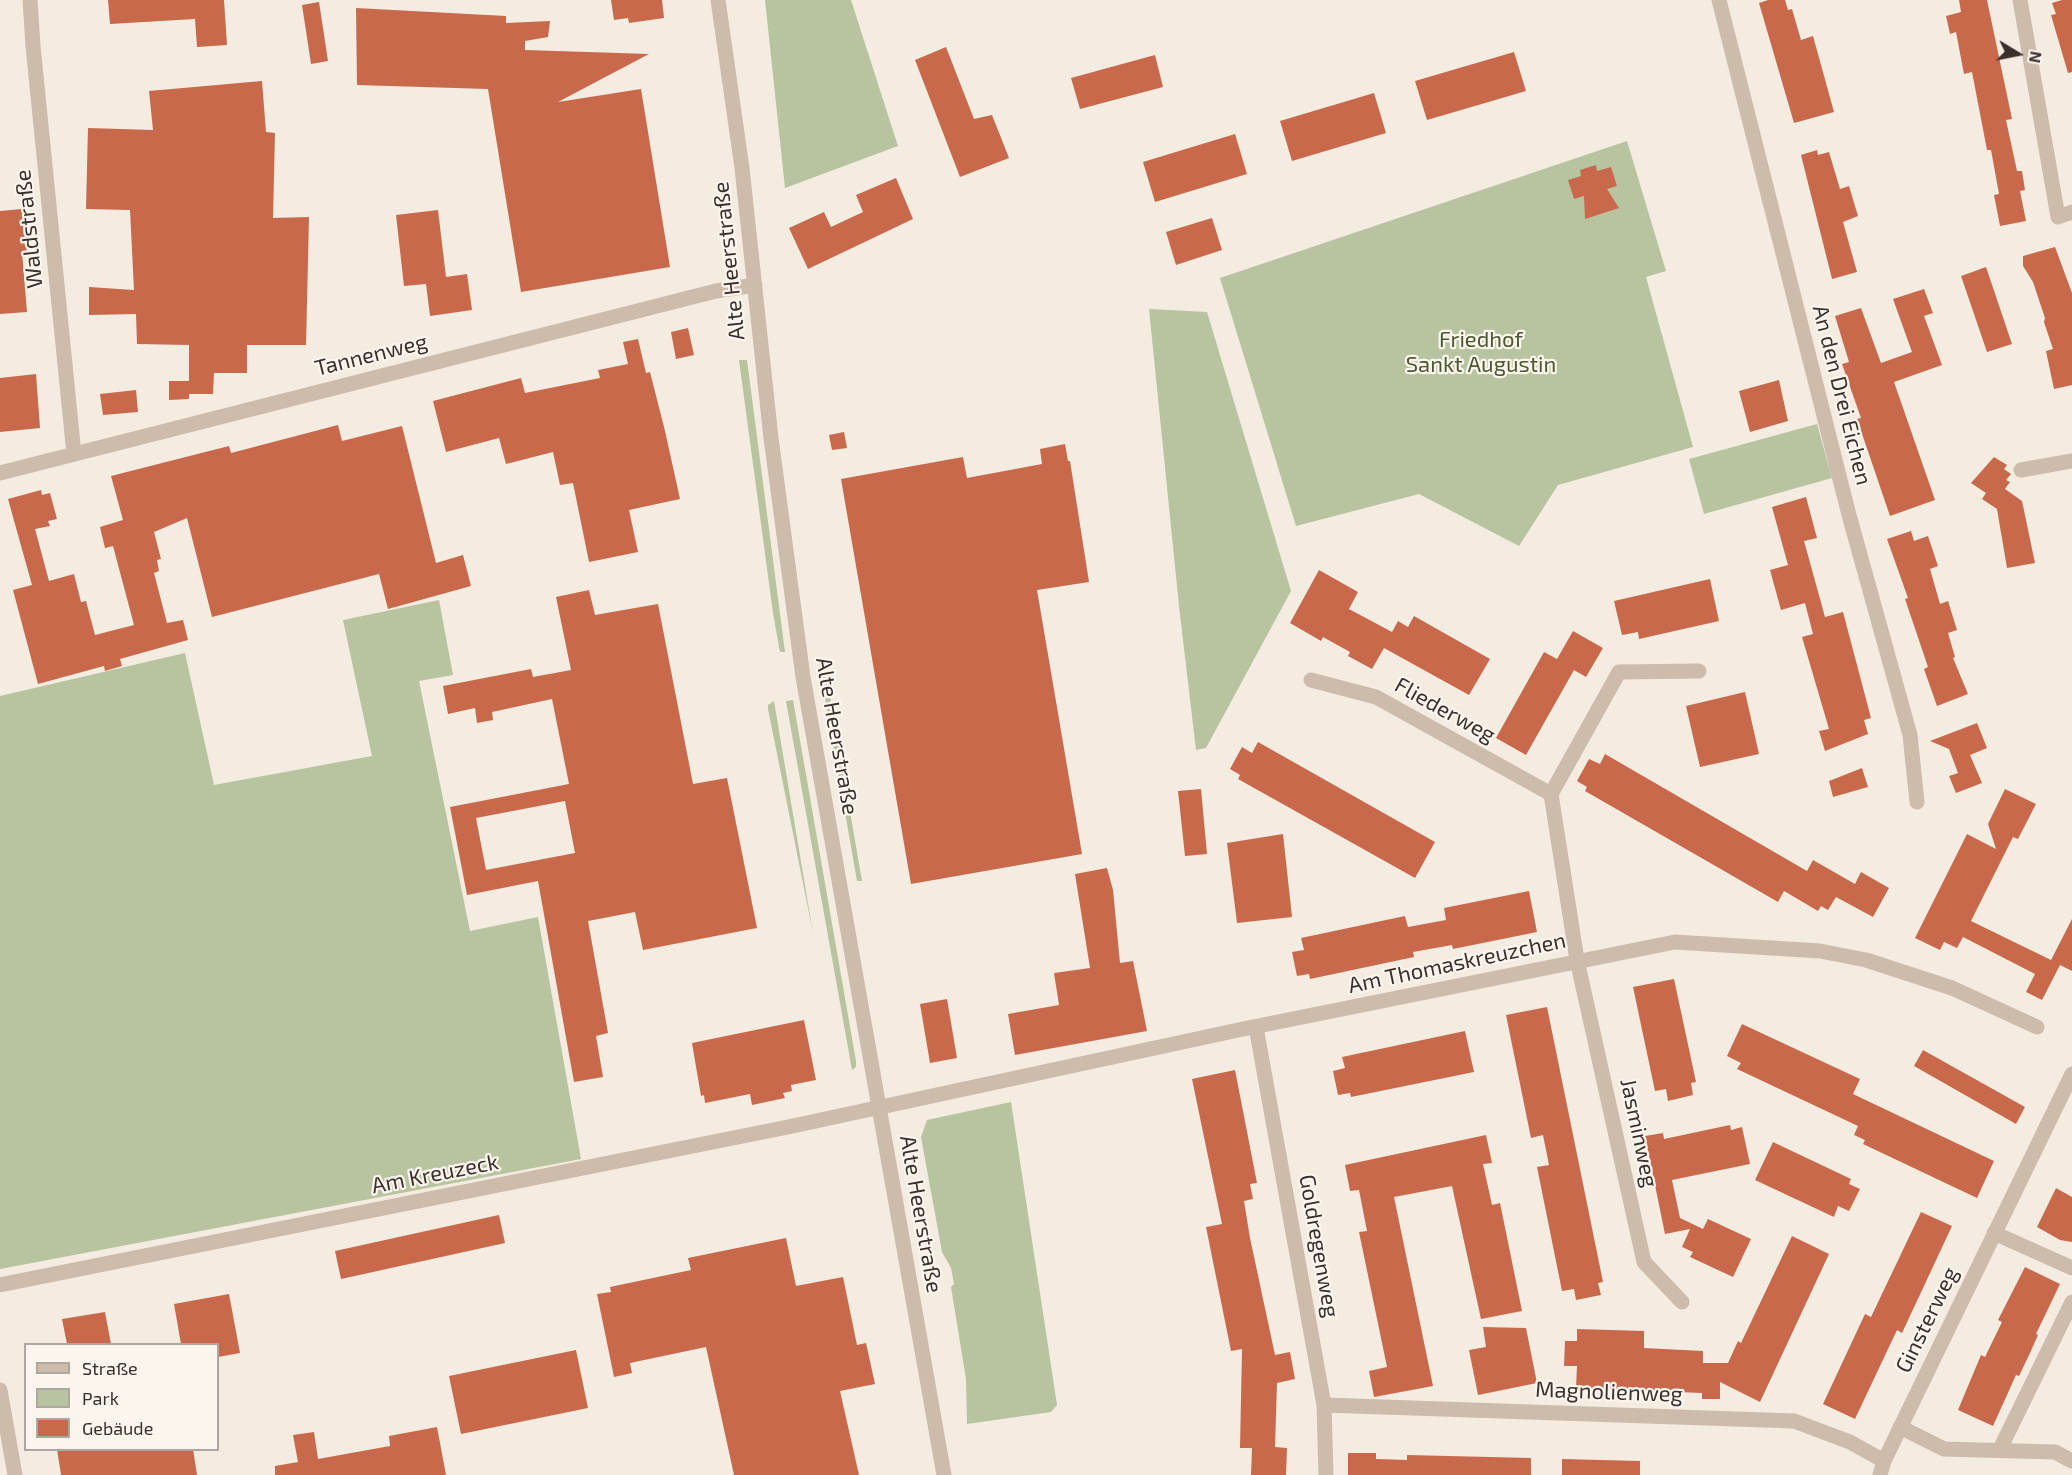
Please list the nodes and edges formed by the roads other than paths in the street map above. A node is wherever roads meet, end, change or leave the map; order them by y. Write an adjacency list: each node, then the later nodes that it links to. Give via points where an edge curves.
1 (30, 0): 7 (street, Waldstraße)
2 (718, 0): 6 (street, Alte Heerstraße)
3 (1719, 0): 14 (street, An den Drei Eichen, via 1849,514 1910,735)
4 (2020, 0): 5 (street)
5 (2065, 214)
6 (755, 285): 7 (street, Tannenweg, via 726,288); 19 (street, Alte Heerstraße, via 803,676)
7 (74, 454): 10 (street, Tannenweg)
8 (2072, 461): 9 (street)
9 (2021, 470)
10 (0, 473)
11 (1700, 671): 13 (street, via 1619,672)
12 (1311, 680): 13 (street, Fliederweg, via 1376,697)
13 (1551, 794): 15 (street)
14 (1917, 802)
15 (1577, 960): 16 (street, Am Thomaskreuzchen); 17 (street, Am Thomaskreuzchen, via 1675,942 1820,951 1866,960 1952,988); 23 (street, Jasminweg, via 1644,1262)
16 (1256, 1027): 19 (street, Am Thomaskreuzchen); 26 (street, Goldregenweg)
17 (2037, 1028)
18 (2072, 1074): 20 (street, Ginsterweg)
19 (879, 1106): 22 (street, Am Kreuzeck); 32 (street, Alte Heerstraße)
20 (1994, 1233): 21 (street); 27 (street, Ginsterweg)
21 (2072, 1268)
22 (0, 1285)
23 (1682, 1302)
24 (2072, 1302): 28 (street)
25 (0, 1390): 31 (street)
26 (1324, 1405): 30 (street, Magnolienweg, via 1794,1421 1850,1442); 33 (street, Goldregenweg)
27 (1900, 1427): 28 (street, via 1944,1449); 30 (street, Ginsterweg)
28 (2001, 1449): 29 (street, via 2055,1452)
29 (2072, 1461)
30 (1882, 1468)
31 (15, 1475)
32 (944, 1475)
33 (1326, 1475)

